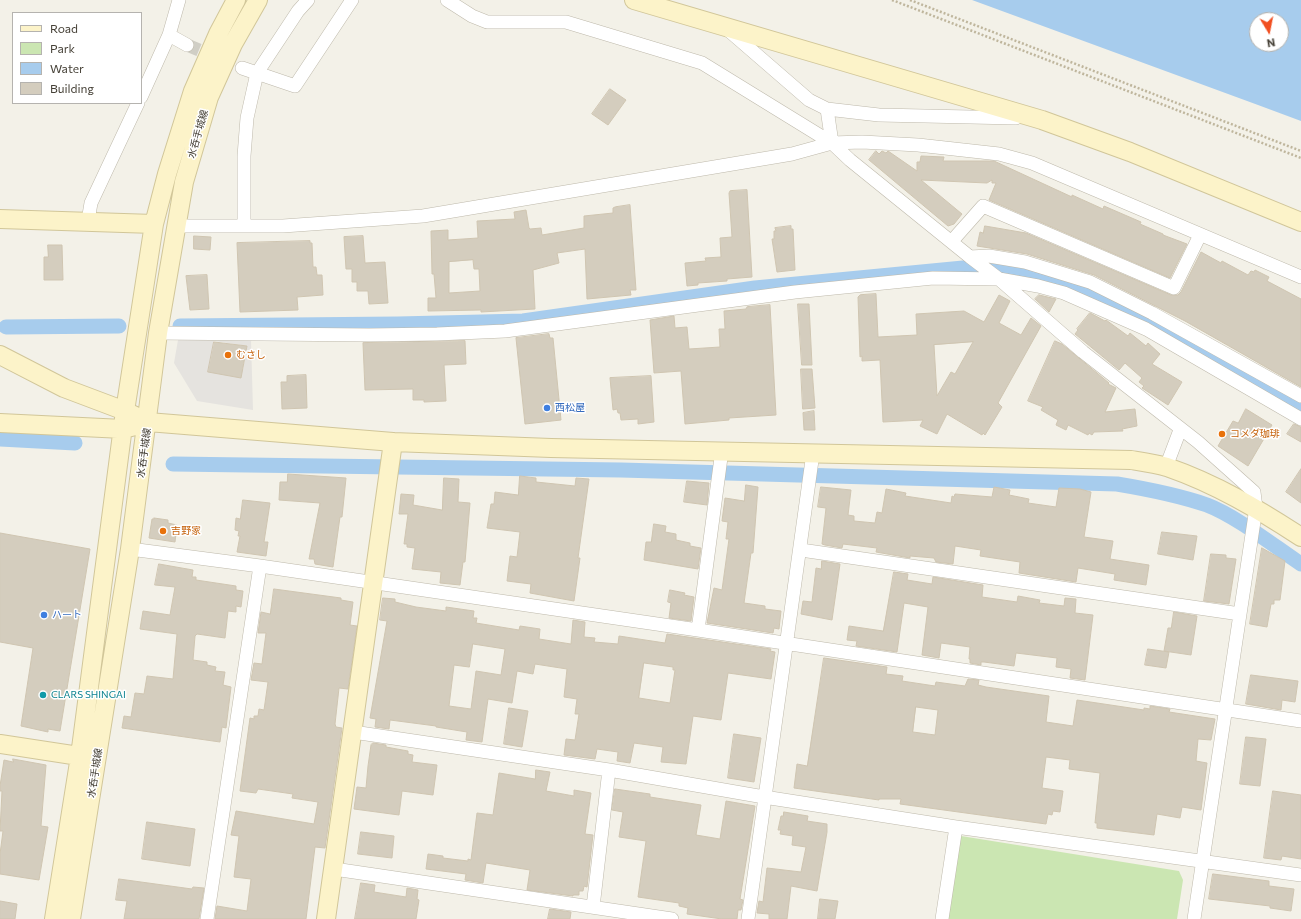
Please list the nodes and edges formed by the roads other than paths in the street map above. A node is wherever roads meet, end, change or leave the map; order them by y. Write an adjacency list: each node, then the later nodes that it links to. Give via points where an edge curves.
1 (179, 0): 9 (street)
2 (236, 0): 21 (street, 水呑手城線, via 193,91)
3 (258, 0): 22 (street, 水呑手城線, via 232,44 209,97 184,182)
4 (308, 0): 12 (street)
5 (352, 0): 12 (street, via 295,86)
6 (447, 0): 17 (street, via 487,22 566,22 702,63)
7 (634, 0): 8 (street)
8 (723, 26): 15 (street, via 808,100); 16 (street)
9 (169, 35): 10 (street); 13 (street)
10 (187, 44)
11 (242, 68): 12 (street)
12 (257, 73): 23 (street, via 246,118)
13 (142, 95)
14 (138, 104): 19 (street, via 91,203)
15 (827, 109): 16 (street, via 879,115 994,116); 17 (street)
16 (1042, 120): 20 (street, via 1130,152)
17 (832, 143): 23 (street, via 792,154 423,216 283,226); 24 (street, via 918,145 999,154 1032,163); 25 (street)
18 (0, 219): 19 (street)
19 (88, 221): 21 (street)
20 (1301, 222)
21 (154, 224): 32 (street, 水呑手城線)
22 (176, 226): 23 (street); 29 (street, 水呑手城線)
23 (244, 226)
24 (1200, 235): 25 (street, via 1174,288 983,206); 28 (street)
25 (952, 241): 26 (street)
26 (973, 259): 27 (street); 31 (street, via 989,256 1025,262 1090,282)
27 (997, 277): 29 (street, via 934,278 788,293 505,331 370,335); 33 (street, via 1064,293 1146,329); 37 (street, via 1083,352)
28 (1301, 277)
29 (158, 333): 34 (street, 水呑手城線)
30 (0, 355): 32 (street, via 64,388)
31 (1301, 396)
32 (125, 411): 34 (street); 36 (street, 水呑手城線)
33 (1301, 419)
34 (148, 422): 36 (street); 38 (street); 44 (street, 水呑手城線)
35 (0, 423): 36 (street)
36 (124, 429): 55 (street, 水呑手城線)
37 (1180, 430): 41 (street); 42 (street, via 1198,442 1254,492)
38 (393, 442): 39 (street, via 551,448); 47 (street)
39 (722, 450): 40 (street); 49 (street)
40 (813, 453): 41 (street, via 1131,460); 45 (street)
41 (1166, 467): 42 (street, via 1208,483)
42 (1256, 508): 43 (street); 48 (street)
43 (1301, 537)
44 (130, 549): 46 (street); 55 (street, 水呑手城線)
45 (801, 550): 48 (street); 50 (street)
46 (260, 566): 47 (street); 65 (street)
47 (374, 584): 49 (street); 53 (street)
48 (1240, 614): 51 (street)
49 (698, 630): 50 (street)
50 (786, 643): 51 (street); 57 (street)
51 (1226, 709): 52 (street); 59 (street)
52 (1301, 721)
53 (353, 732): 56 (street); 60 (street)
54 (0, 744): 55 (street)
55 (88, 758): 63 (street, 水呑手城線); 64 (street, 水呑手城線)
56 (609, 770): 57 (street); 62 (street)
57 (764, 797): 58 (street); 68 (street)
58 (956, 827): 59 (street); 69 (street)
59 (1202, 861): 61 (street); 70 (street)
60 (334, 869): 62 (street); 66 (street)
61 (1301, 875)
62 (593, 906): 67 (street)
63 (54, 919)
64 (71, 919)
65 (207, 919)
66 (326, 919)
67 (672, 919)
68 (748, 919)
69 (942, 919)
70 (1194, 919)

